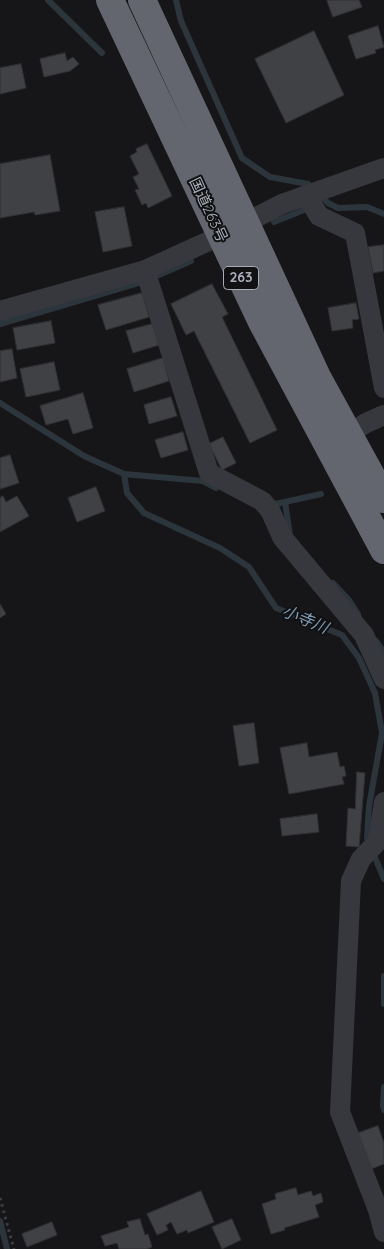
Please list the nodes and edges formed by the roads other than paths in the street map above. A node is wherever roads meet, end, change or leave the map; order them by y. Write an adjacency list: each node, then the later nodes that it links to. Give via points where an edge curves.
1 (110, 0): 6 (highway, 国道263号 / 263)
2 (142, 0): 5 (highway, 国道263号 / 263)
3 (384, 168): 4 (street)
4 (308, 196): 5 (street, via 282,204); 9 (street, via 319,216 356,233)
5 (247, 223): 6 (street); 11 (highway, 国道263号 / 263, via 317,377)
6 (220, 236): 7 (street); 13 (highway, 国道263号 / 263, via 262,322)
7 (144, 270): 8 (street); 14 (street, via 208,473 266,506 282,537 364,635)
8 (0, 311)
9 (384, 388)
10 (384, 415): 11 (street)
11 (349, 434): 12 (highway, 国道263号 / 263)
12 (384, 499)
13 (384, 550)
14 (384, 678)
15 (384, 802): 16 (street, via 378,841 362,859 351,880 340,1112)
16 (384, 1232)

